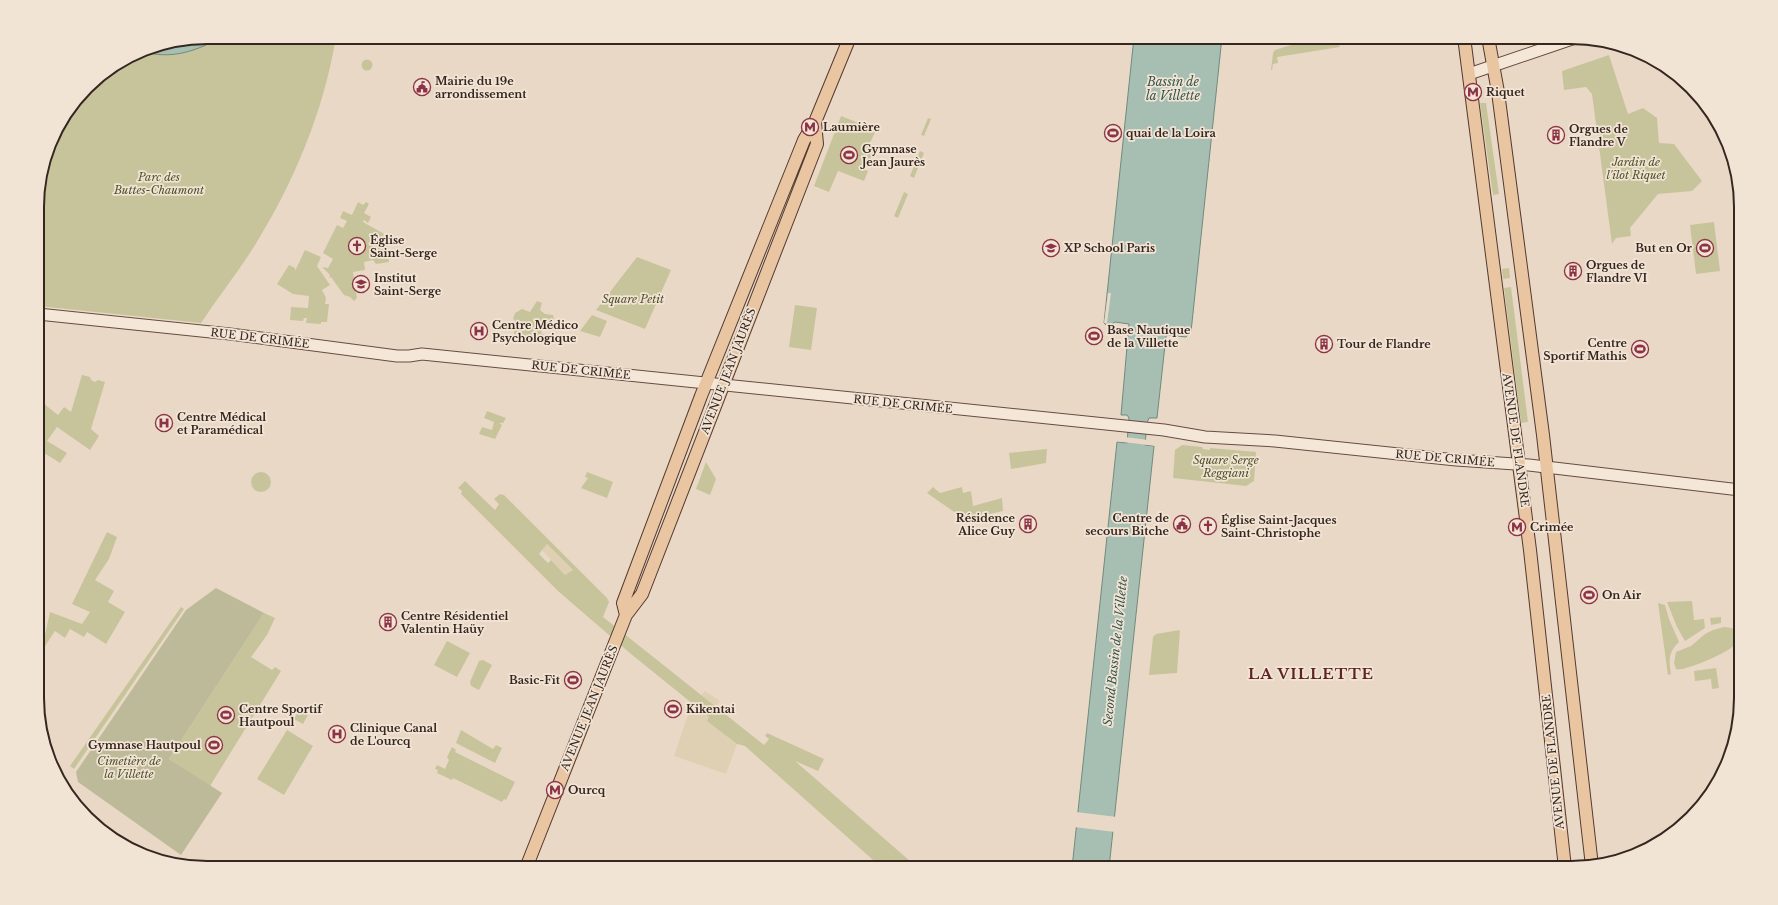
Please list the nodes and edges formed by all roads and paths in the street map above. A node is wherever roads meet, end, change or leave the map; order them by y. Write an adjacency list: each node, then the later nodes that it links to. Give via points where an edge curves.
1 (847, 44): 7 (main road, AVENUE JEAN JAURÈS)
2 (1465, 44): 6 (main road, AVENUE DE FLANDRE)
3 (1489, 44): 5 (main road)
4 (1557, 44): 5 (street)
5 (1493, 66): 6 (street); 12 (main road)
6 (1469, 74): 11 (main road, AVENUE DE FLANDRE)
7 (815, 122): 9 (main road, AVENUE JEAN JAURÈS, via 804,140); 10 (main road, AVENUE JEAN JAURÈS, via 817,144)
8 (44, 315): 9 (street, RUE DE CRIMÉE, via 409,356 422,354)
9 (706, 384): 10 (street, RUE DE CRIMÉE); 14 (main road, AVENUE JEAN JAURÈS)
10 (722, 385): 11 (street, RUE DE CRIMÉE, via 1150,429 1205,437 1275,441); 14 (main road, AVENUE JEAN JAURÈS, via 642,594)
11 (1519, 464): 12 (street, RUE DE CRIMÉE); 17 (main road, AVENUE DE FLANDRE)
12 (1547, 467): 13 (street, RUE DE CRIMÉE); 15 (main road)
13 (1734, 489)
14 (625, 609): 16 (main road, AVENUE JEAN JAURÈS)
15 (1591, 860)
16 (529, 861)
17 (1564, 861)

